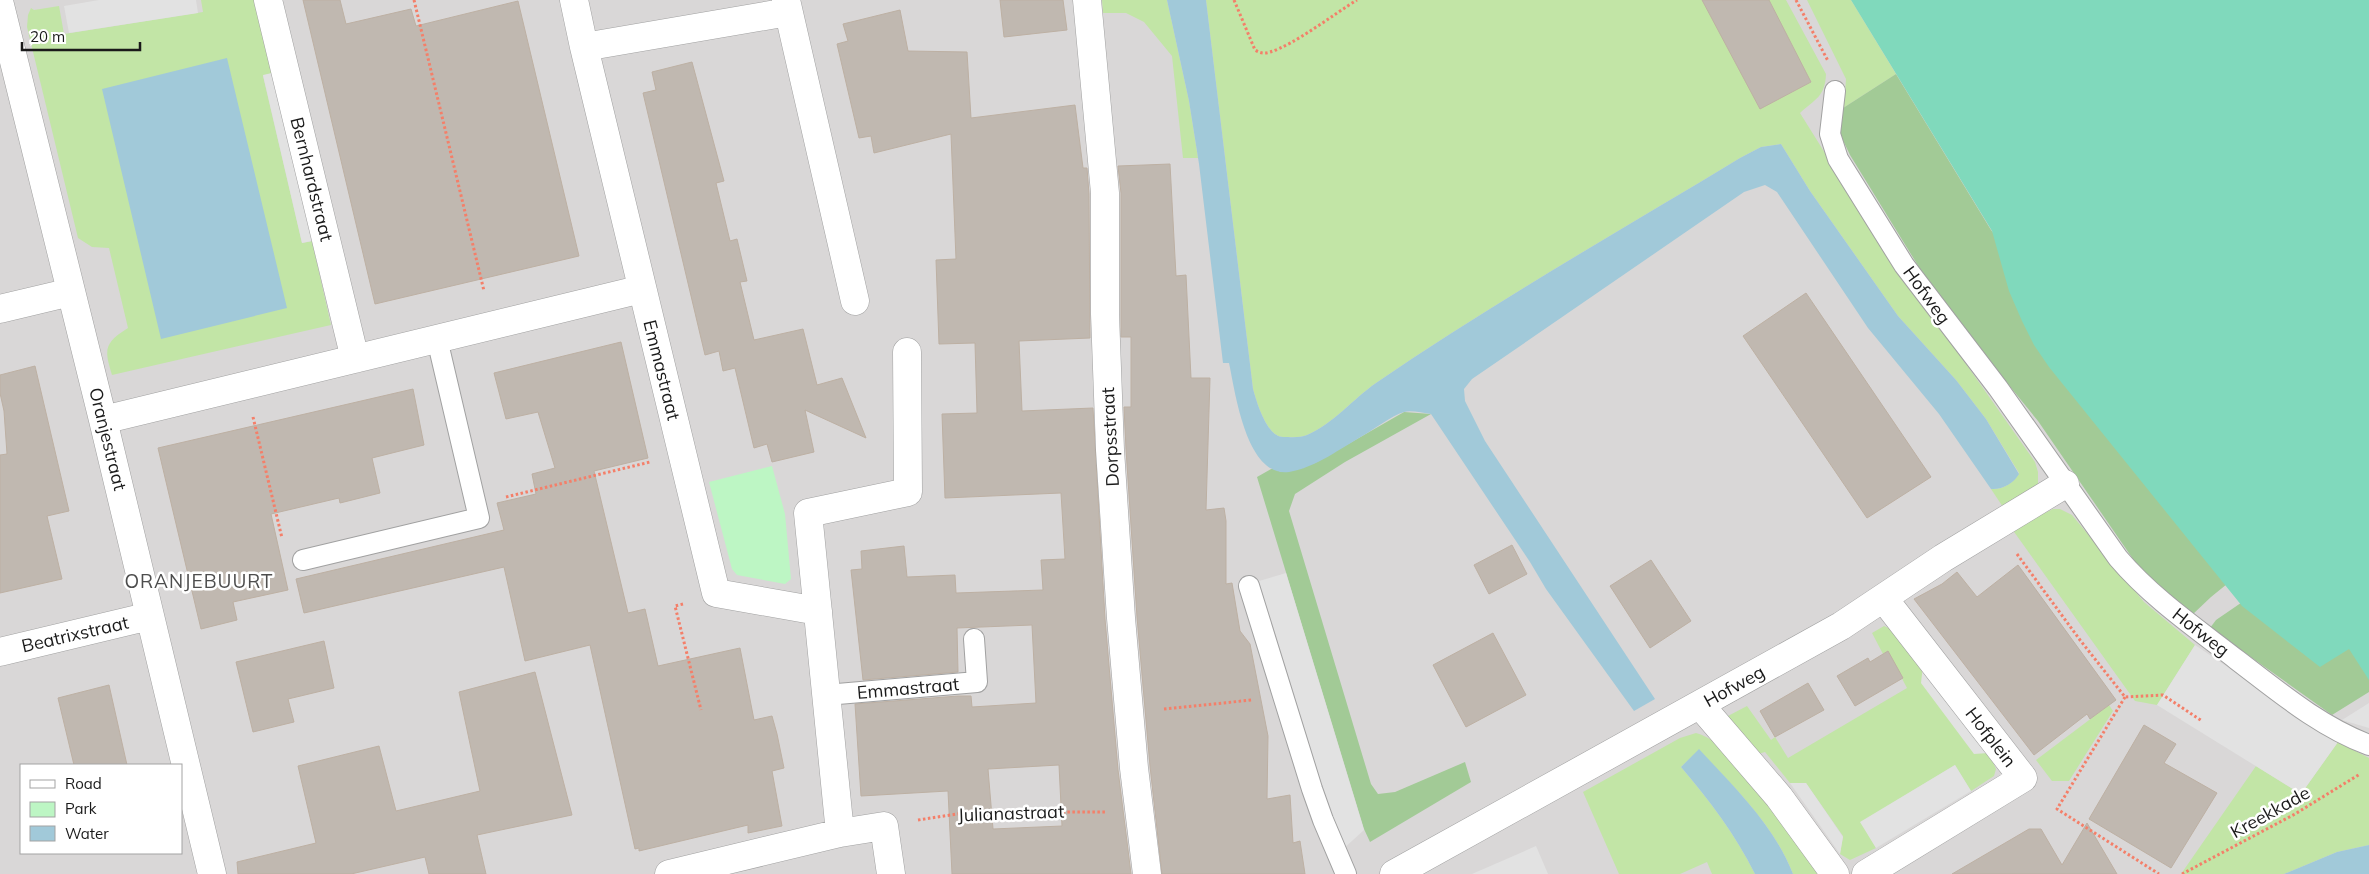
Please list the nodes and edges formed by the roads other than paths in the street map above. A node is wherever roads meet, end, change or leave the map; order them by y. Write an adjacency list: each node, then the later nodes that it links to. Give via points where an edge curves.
1 (268, 0): 14 (street, Bernhardstraat)
2 (574, 0): 6 (street, Emmastraat)
3 (1087, 0): 31 (street, Dorpsstraat, via 1105,193 1110,450 1128,713)
4 (0, 5): 9 (street, Oranjestraat)
5 (787, 6): 6 (street); 10 (street)
6 (584, 48): 8 (street, Emmastraat)
7 (1835, 91): 16 (lane, Hofweg, via 1830,134 1838,159 1909,271 1998,388)
8 (642, 289): 12 (street); 20 (street, Emmastraat, via 716,593)
9 (71, 292): 11 (street); 15 (street, Oranjestraat)
10 (855, 301)
11 (0, 309)
12 (436, 339): 14 (street); 17 (lane, via 479,518)
13 (907, 352): 20 (street, via 908,492 808,513)
14 (355, 359): 15 (street)
15 (103, 420): 21 (street, Oranjestraat)
16 (2065, 484): 19 (street, Hofweg, via 1943,558); 26 (lane, Hofweg, via 2118,558 2154,594 2296,705 2327,726)
17 (303, 560)
18 (1250, 586): 32 (lane, via 1323,820)
19 (1884, 599): 25 (street, Hofweg); 35 (street, Hofplein, via 2023,778)
20 (818, 611): 24 (street)
21 (150, 616): 23 (street, Beatrixstraat); 28 (street, Oranjestraat)
22 (974, 639): 24 (lane, Emmastraat, via 977,682)
23 (0, 652)
24 (826, 695): 27 (street)
25 (1700, 705): 33 (street, Hofweg); 34 (street, via 1778,797)
26 (2369, 745)
27 (840, 833): 29 (street); 30 (street, via 884,826)
28 (212, 874)
29 (669, 874)
30 (891, 874)
31 (1147, 874)
32 (1346, 874)
33 (1394, 874)
34 (1835, 874)
35 (1866, 874)

